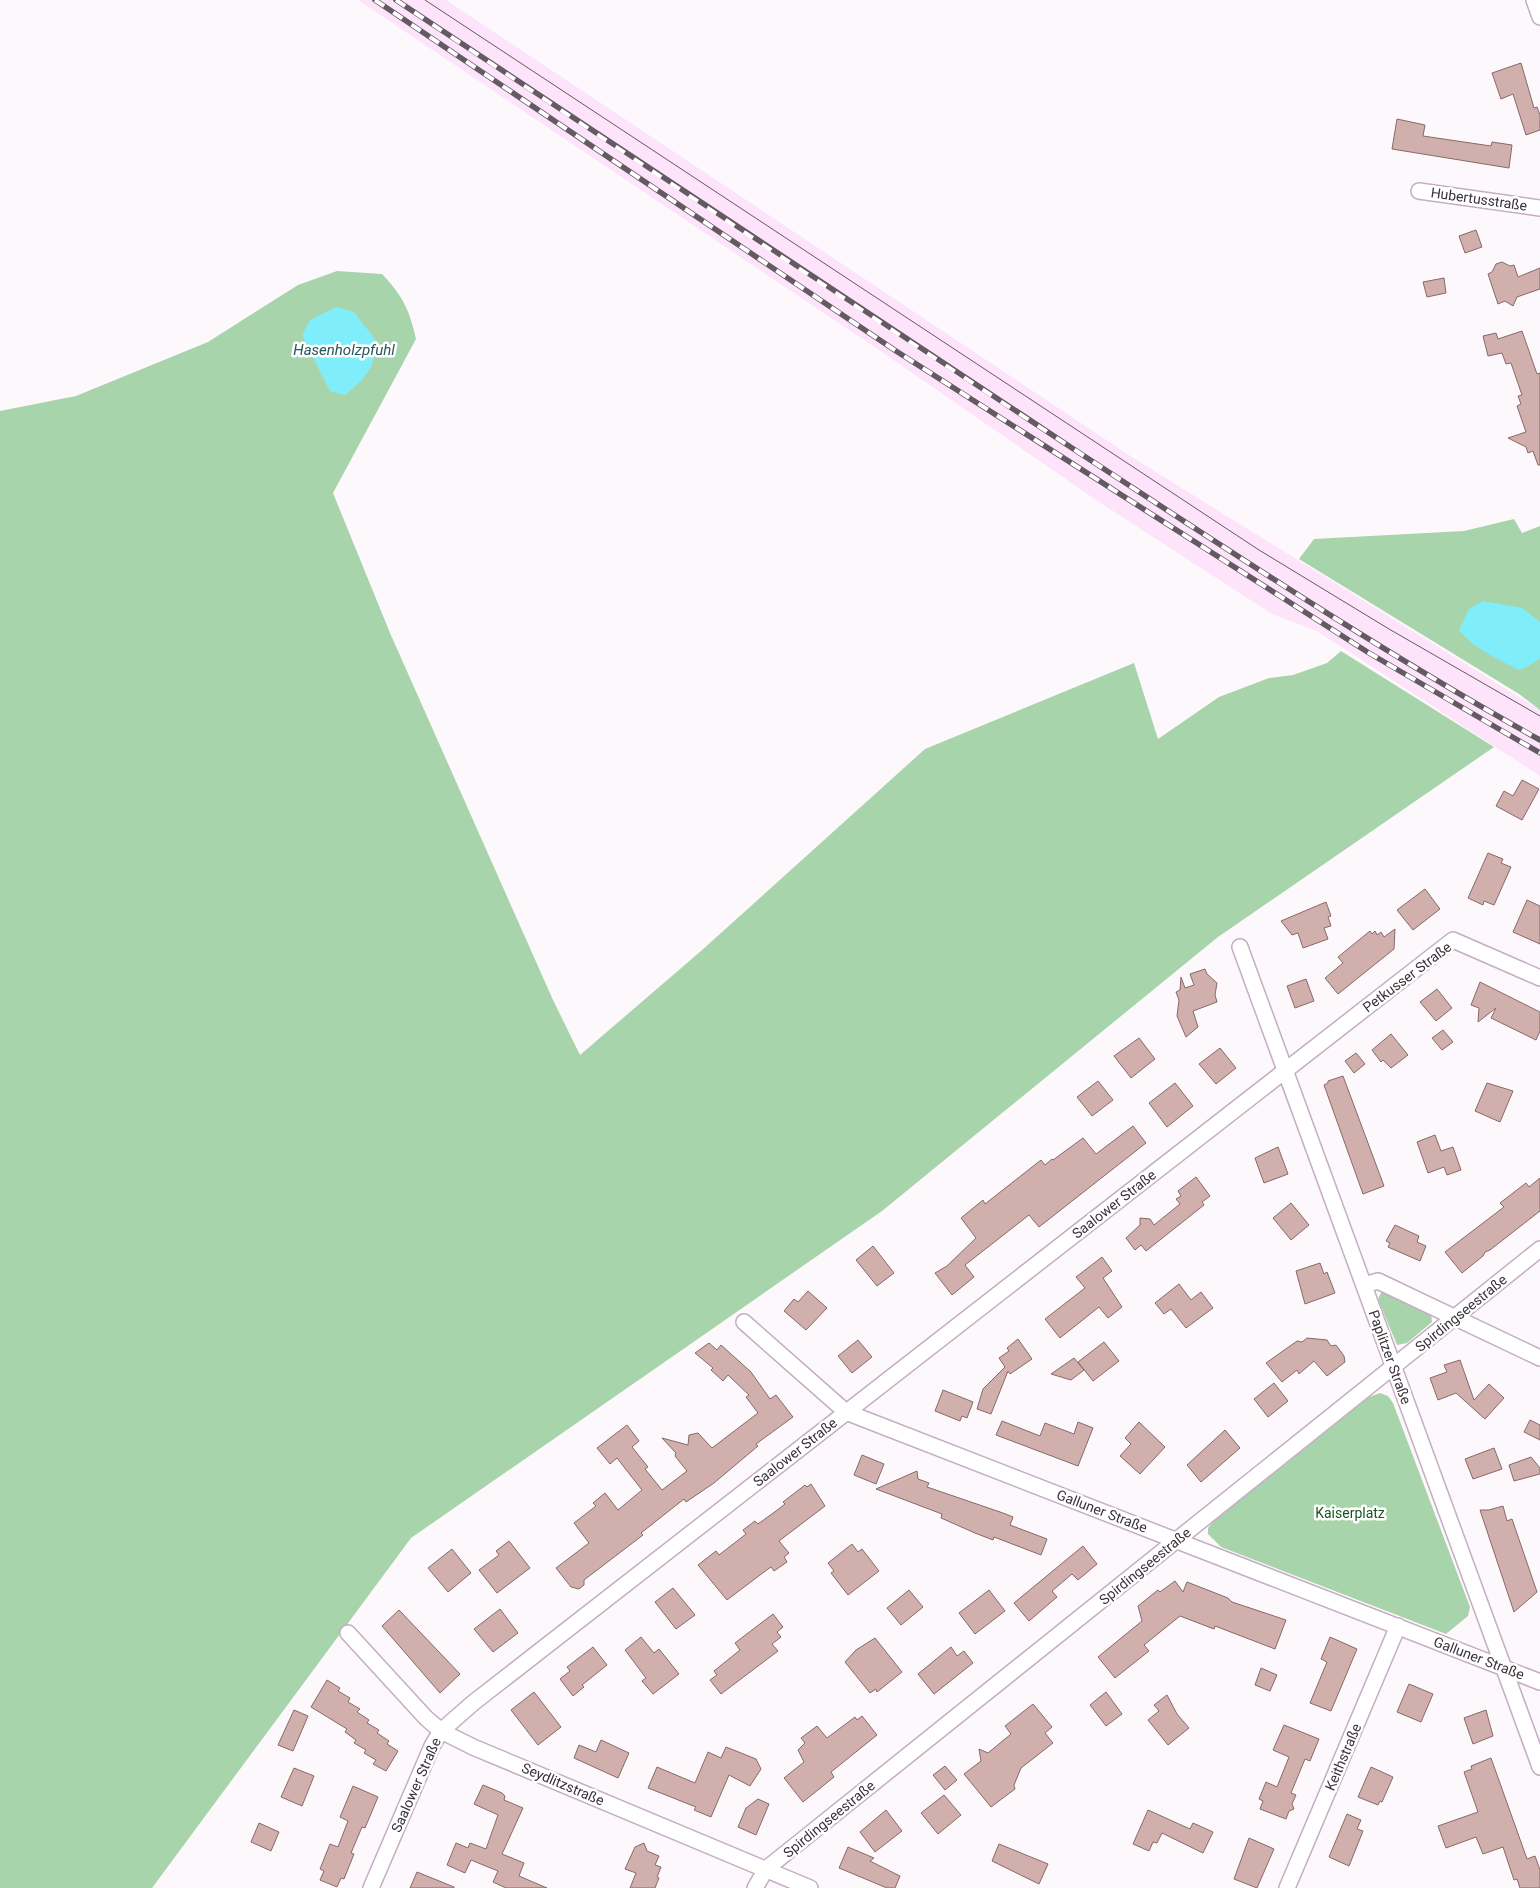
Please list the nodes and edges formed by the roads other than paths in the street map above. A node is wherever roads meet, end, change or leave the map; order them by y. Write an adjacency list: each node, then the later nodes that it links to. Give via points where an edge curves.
1 (1534, 0): 2 (street)
2 (1540, 17)
3 (1419, 191): 4 (street, Hubertusstraße)
4 (1540, 208)
5 (1240, 947): 7 (street, Paplitzer Straße)
6 (1540, 978): 7 (street, Petkusser Straße, via 1453,940)
7 (1286, 1071): 9 (street, Paplitzer Straße); 14 (street, Saalower Straße)
8 (1540, 1249): 10 (street, Spirdingseestraße)
9 (1364, 1285): 10 (street, via 1378,1281); 13 (street, Paplitzer Straße)
10 (1456, 1317): 12 (street); 13 (street, Spirdingseestraße)
11 (744, 1322): 14 (street, Galluner Straße)
12 (1540, 1358)
13 (1392, 1368): 15 (street, Spirdingseestraße); 18 (street, Paplitzer Straße)
14 (846, 1412): 15 (street, Galluner Straße); 20 (street, Saalower Straße)
15 (1177, 1540): 16 (street, Galluner Straße); 22 (street, Spirdingseestraße)
16 (1398, 1626): 18 (street, Galluner Straße); 26 (street, Keithstraße)
17 (348, 1633): 20 (street, Seydlitzstraße)
18 (1504, 1668): 19 (street, Galluner Straße); 21 (street, Paplitzer Straße)
19 (1540, 1682)
20 (441, 1731): 22 (street, Seydlitzstraße); 23 (street, Saalower Straße)
21 (1540, 1768)
22 (766, 1869): 24 (street, Spirdingseestraße); 25 (street, Seydlitzstraße)
23 (371, 1888)
24 (755, 1888)
25 (810, 1888)
26 (1287, 1888)

